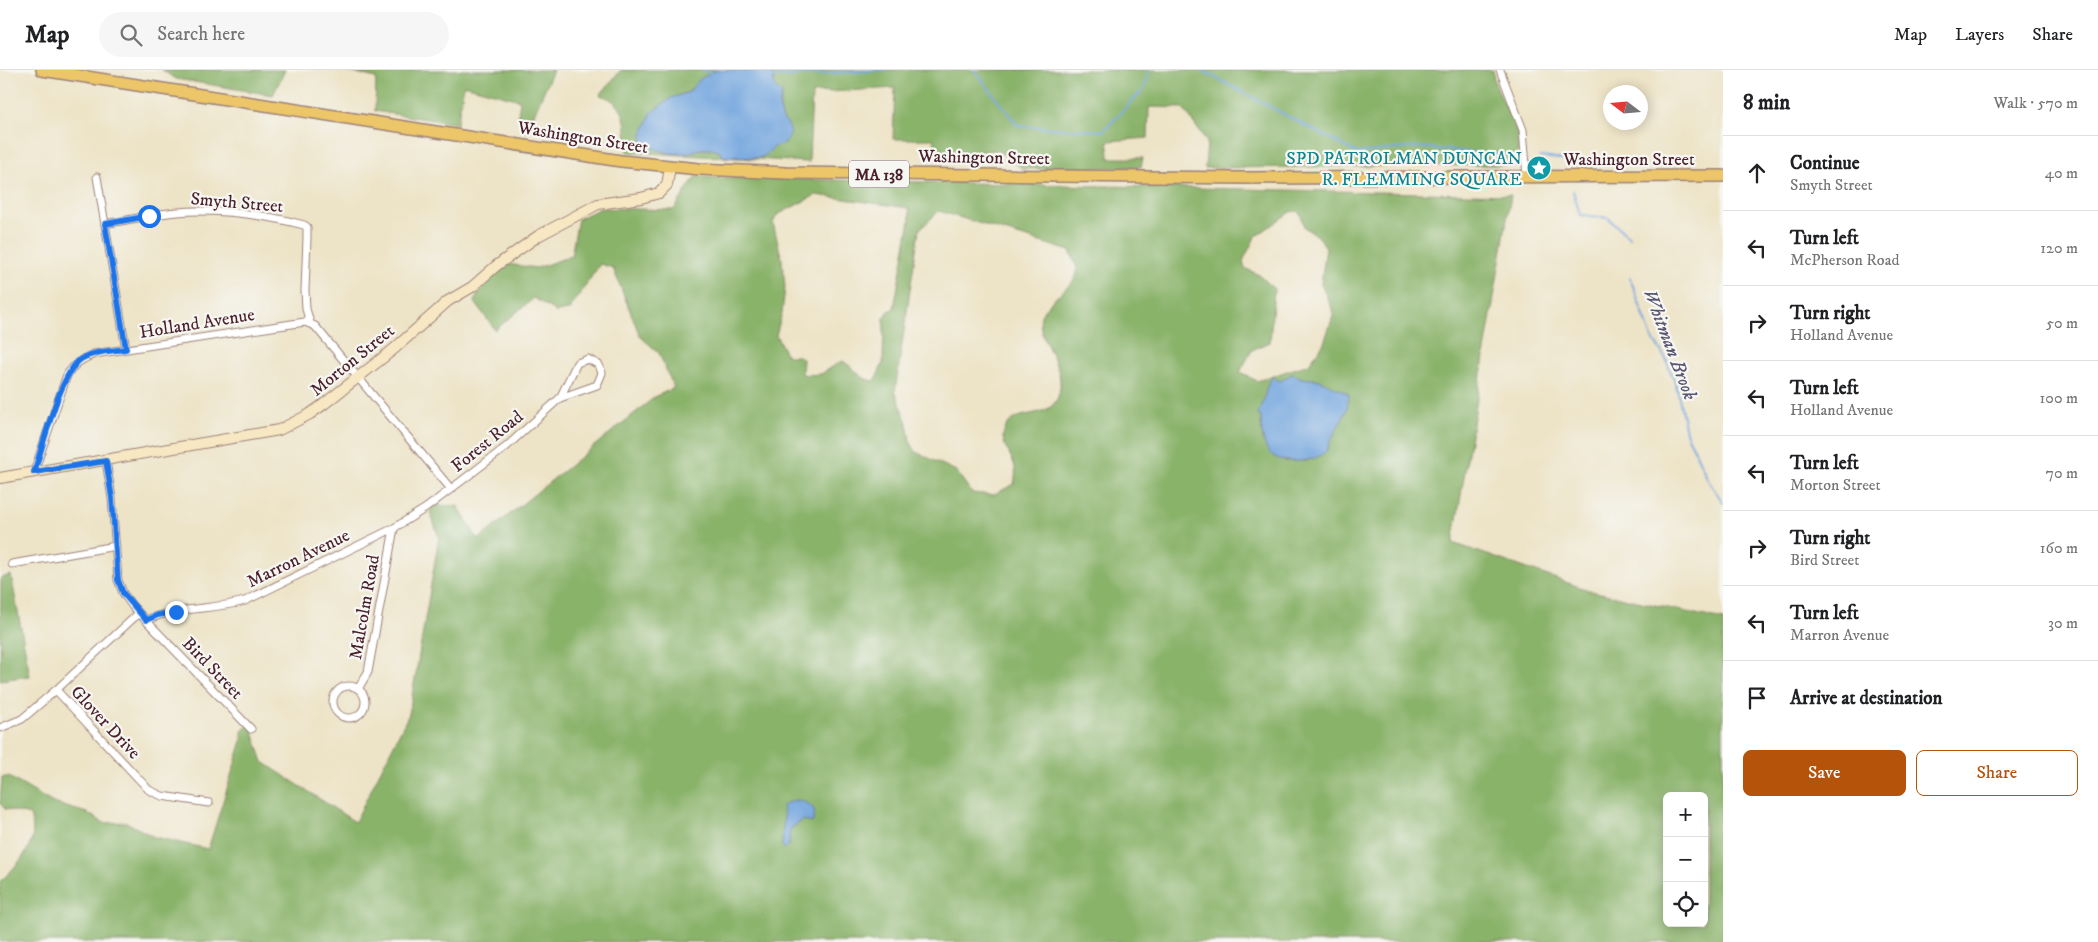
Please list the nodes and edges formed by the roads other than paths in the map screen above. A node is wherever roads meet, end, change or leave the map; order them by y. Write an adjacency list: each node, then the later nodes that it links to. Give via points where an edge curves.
1 (42, 70): 3 (main road, Washington Street / MA 138)
2 (1500, 70): 4 (street, via 1524,130)
3 (670, 167): 4 (main road, Washington Street / MA 138, via 739,172 1244,178); 10 (street, Morton Street, via 667,185 659,193 593,206 538,236 472,287 448,301)
4 (1527, 176): 5 (main road, Washington Street / MA 138)
5 (1723, 176)
6 (97, 177): 7 (street)
7 (105, 224): 8 (street, Smyth Street, via 198,211 279,219 304,225 307,227 306,309); 9 (street)
8 (310, 322): 9 (street, Holland Avenue); 10 (street)
9 (126, 349): 13 (street, Holland Avenue, via 94,354 72,367)
10 (358, 377): 12 (street, Morton Street, via 310,414 279,430); 15 (street, Forest Road)
11 (560, 398): 11 (street, Forest Road, via 577,363 588,359 598,365 602,374 597,385); 15 (street, Forest Road, via 506,447)
12 (106, 461): 13 (street, Morton Street); 17 (street, Bird Street)
13 (34, 472): 14 (street, Morton Street)
14 (0, 478)
15 (450, 489): 16 (street, Marron Avenue)
16 (394, 528): 20 (street, Marron Avenue, via 245,601 158,615); 22 (street, Malcolm Road, via 368,672)
17 (116, 546): 18 (street); 19 (street, Bird Street, via 118,580 123,593)
18 (12, 564)
19 (139, 613): 20 (street, Bird Street); 21 (street, Glover Drive)
20 (146, 620): 24 (street, Bird Street)
21 (56, 690): 23 (street, via 22,719); 25 (street, Glover Drive, via 149,790 162,796)
22 (358, 690): 22 (street, via 349,687 336,694 334,708 341,716 352,718 361,713 365,703)
23 (0, 728)
24 (251, 729)
25 (209, 803)

